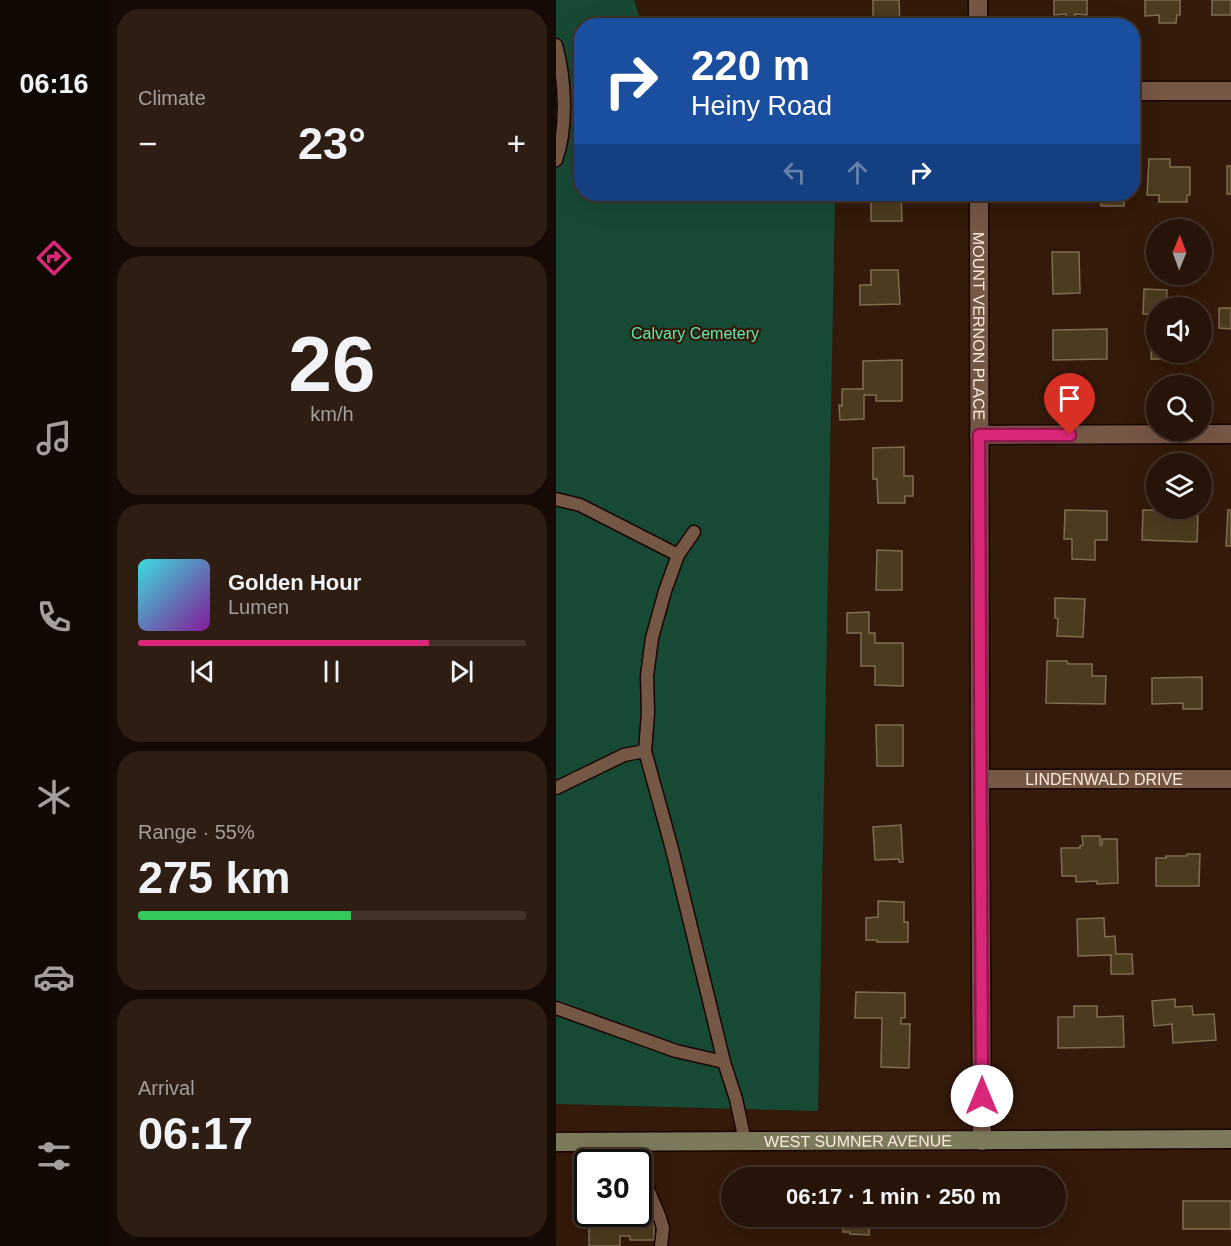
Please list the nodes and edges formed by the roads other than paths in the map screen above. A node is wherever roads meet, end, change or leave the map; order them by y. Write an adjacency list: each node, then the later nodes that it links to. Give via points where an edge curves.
1 (978, 0): 2 (street)
2 (978, 18)
3 (556, 45): 6 (lane, via 565,96 561,147)
4 (1140, 91): 5 (street)
5 (1231, 91)
6 (556, 160)
7 (979, 201): 9 (street, MOUNT VERNON PLACE)
8 (1231, 434): 9 (street)
9 (979, 435): 14 (street, MOUNT VERNON PLACE)
10 (556, 499): 12 (lane, via 580,505)
11 (694, 532): 12 (lane)
12 (678, 555): 13 (lane, via 652,638)
13 (645, 751): 16 (lane, via 624,755); 18 (lane)
14 (980, 779): 15 (street, LINDENWALD DRIVE); 21 (street, MOUNT VERNON PLACE)
15 (1231, 779)
16 (556, 788)
17 (556, 1008): 18 (lane, via 676,1051)
18 (724, 1062): 20 (lane)
19 (1231, 1139): 21 (street, WEST SUMNER AVENUE)
20 (745, 1141): 21 (street, WEST SUMNER AVENUE); 23 (street, WEST SUMNER AVENUE)
21 (982, 1141)
22 (556, 1142): 23 (street, WEST SUMNER AVENUE)
23 (637, 1142): 24 (lane, via 663,1228)
24 (661, 1246)

